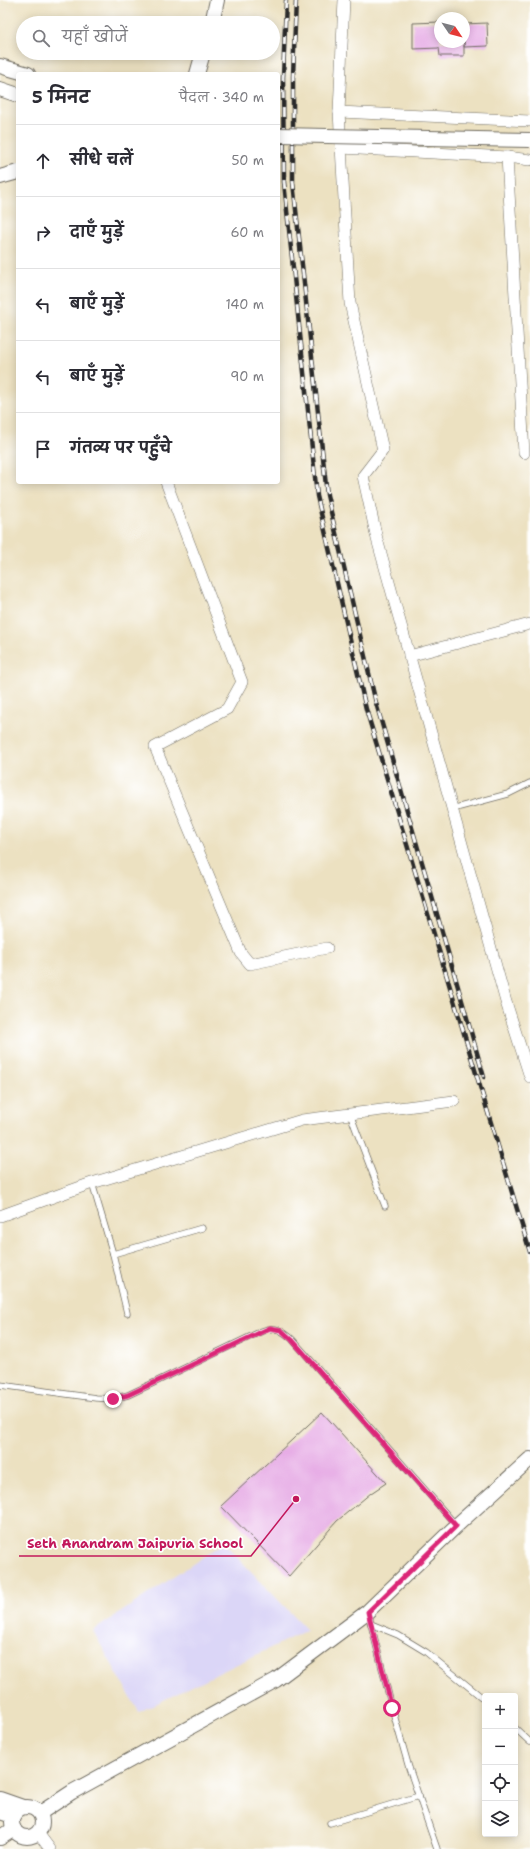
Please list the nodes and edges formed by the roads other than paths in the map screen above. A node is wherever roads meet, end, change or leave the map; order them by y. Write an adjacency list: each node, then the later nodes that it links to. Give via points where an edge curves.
1 (217, 0): 3 (street)
2 (344, 0): 10 (street)
3 (214, 16)
4 (201, 60): 7 (street)
5 (0, 66): 6 (street)
6 (21, 72)
7 (198, 72)
8 (0, 89): 9 (street)
9 (16, 94)
10 (339, 112): 11 (street); 14 (street)
11 (530, 121)
12 (280, 135): 13 (street, bridge)
13 (530, 140)
14 (341, 148): 15 (street); 22 (street, via 350,303 383,450 363,476 377,539)
15 (507, 157): 16 (street); 19 (street)
16 (530, 160)
17 (16, 173): 18 (street)
18 (0, 177)
19 (524, 453)
20 (167, 484): 25 (street, via 242,682 227,709 155,747 241,953 250,964)
21 (530, 624): 22 (street)
22 (409, 656): 24 (street)
23 (530, 783): 24 (lane, via 508,794)
24 (452, 809): 26 (street, via 506,1002)
25 (326, 948)
26 (530, 1077)
27 (454, 1101): 28 (street)
28 (350, 1114): 29 (street, via 302,1120); 30 (lane)
29 (92, 1183): 31 (street); 33 (lane)
30 (385, 1206)
31 (0, 1216)
32 (202, 1228): 33 (lane)
33 (113, 1254): 34 (lane)
34 (126, 1313)
35 (0, 1385): 37 (lane, via 113,1399 128,1395 270,1328 276,1328 292,1340)
36 (530, 1458): 37 (street)
37 (456, 1526): 38 (street)
38 (369, 1618): 39 (lane, via 422,1649); 42 (lane, via 392,1708); 44 (street, via 276,1680 72,1792)
39 (482, 1698)
40 (516, 1729): 41 (lane)
41 (530, 1742)
42 (419, 1796): 46 (lane); 50 (lane)
43 (0, 1799): 45 (street)
44 (40, 1813): 45 (street, via 32,1807); 47 (street, via 43,1821)
45 (13, 1816): 47 (street, via 16,1833 25,1837); 48 (street)
46 (330, 1823)
47 (38, 1833): 49 (street)
48 (0, 1838)
49 (50, 1849)
50 (437, 1849)

